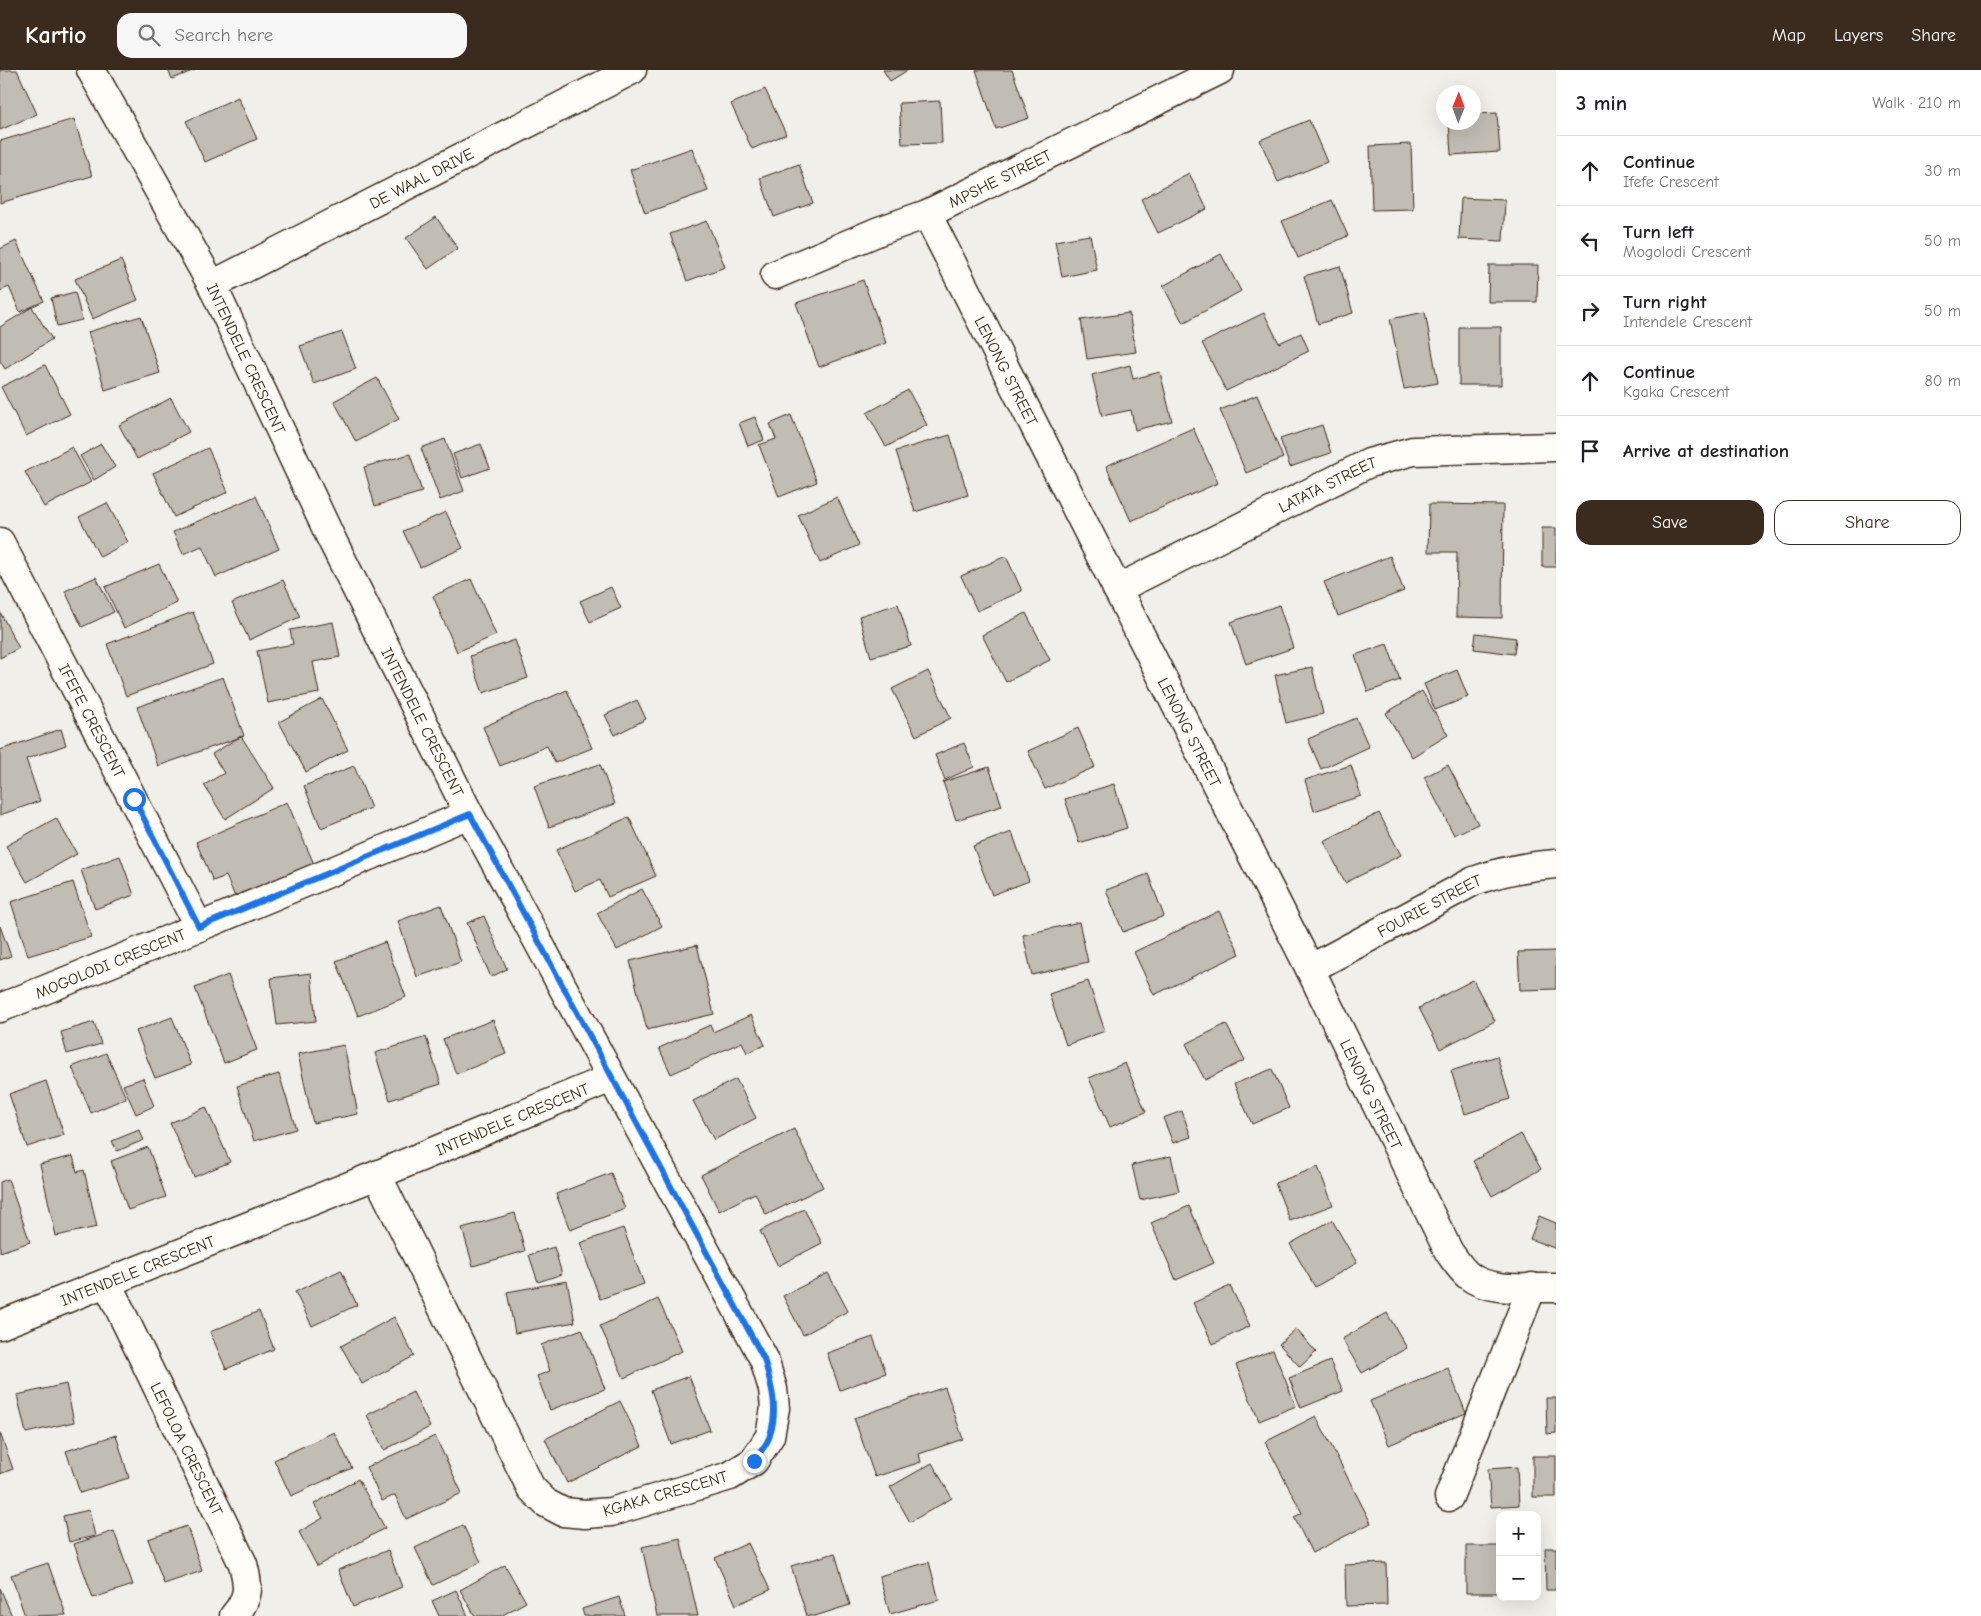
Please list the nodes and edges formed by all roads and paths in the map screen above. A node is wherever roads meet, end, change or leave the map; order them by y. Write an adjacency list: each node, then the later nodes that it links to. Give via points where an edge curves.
1 (91, 70): 6 (street, INTENDELE CRESCENT)
2 (632, 70): 6 (street, DE WAAL DRIVE)
3 (1220, 70): 4 (street, MPSHE STREET)
4 (927, 214): 5 (street, MPSHE STREET); 9 (street, LENONG STREET)
5 (774, 275)
6 (212, 285): 10 (street, INTENDELE CRESCENT, via 330,536)
7 (1556, 447): 9 (street, LATATA STREET, via 1413,451 1370,463)
8 (0, 542): 12 (street, IFEFE CRESCENT)
9 (1117, 589): 13 (street, LENONG STREET)
10 (470, 814): 12 (street, MOGOLODI CRESCENT); 15 (street, INTENDELE CRESCENT)
11 (1556, 864): 13 (street, FOURIE STREET, via 1518,868 1474,881)
12 (199, 927): 14 (street, MOGOLODI CRESCENT)
13 (1310, 969): 18 (street, LENONG STREET, via 1449,1252 1469,1276 1483,1284)
14 (0, 1008)
15 (611, 1078): 16 (street, INTENDELE CRESCENT); 16 (street, KGAKA CRESCENT, via 764,1359 775,1408 770,1436 754,1461 730,1476 610,1512 563,1512 546,1503 531,1488)
16 (377, 1176): 17 (street, INTENDELE CRESCENT)
17 (107, 1283): 19 (street, INTENDELE CRESCENT); 21 (street, LEFOLOA CRESCENT, via 243,1564 247,1593)
18 (1544, 1288): 20 (street)
19 (0, 1325)
20 (1449, 1497)
21 (234, 1616)

